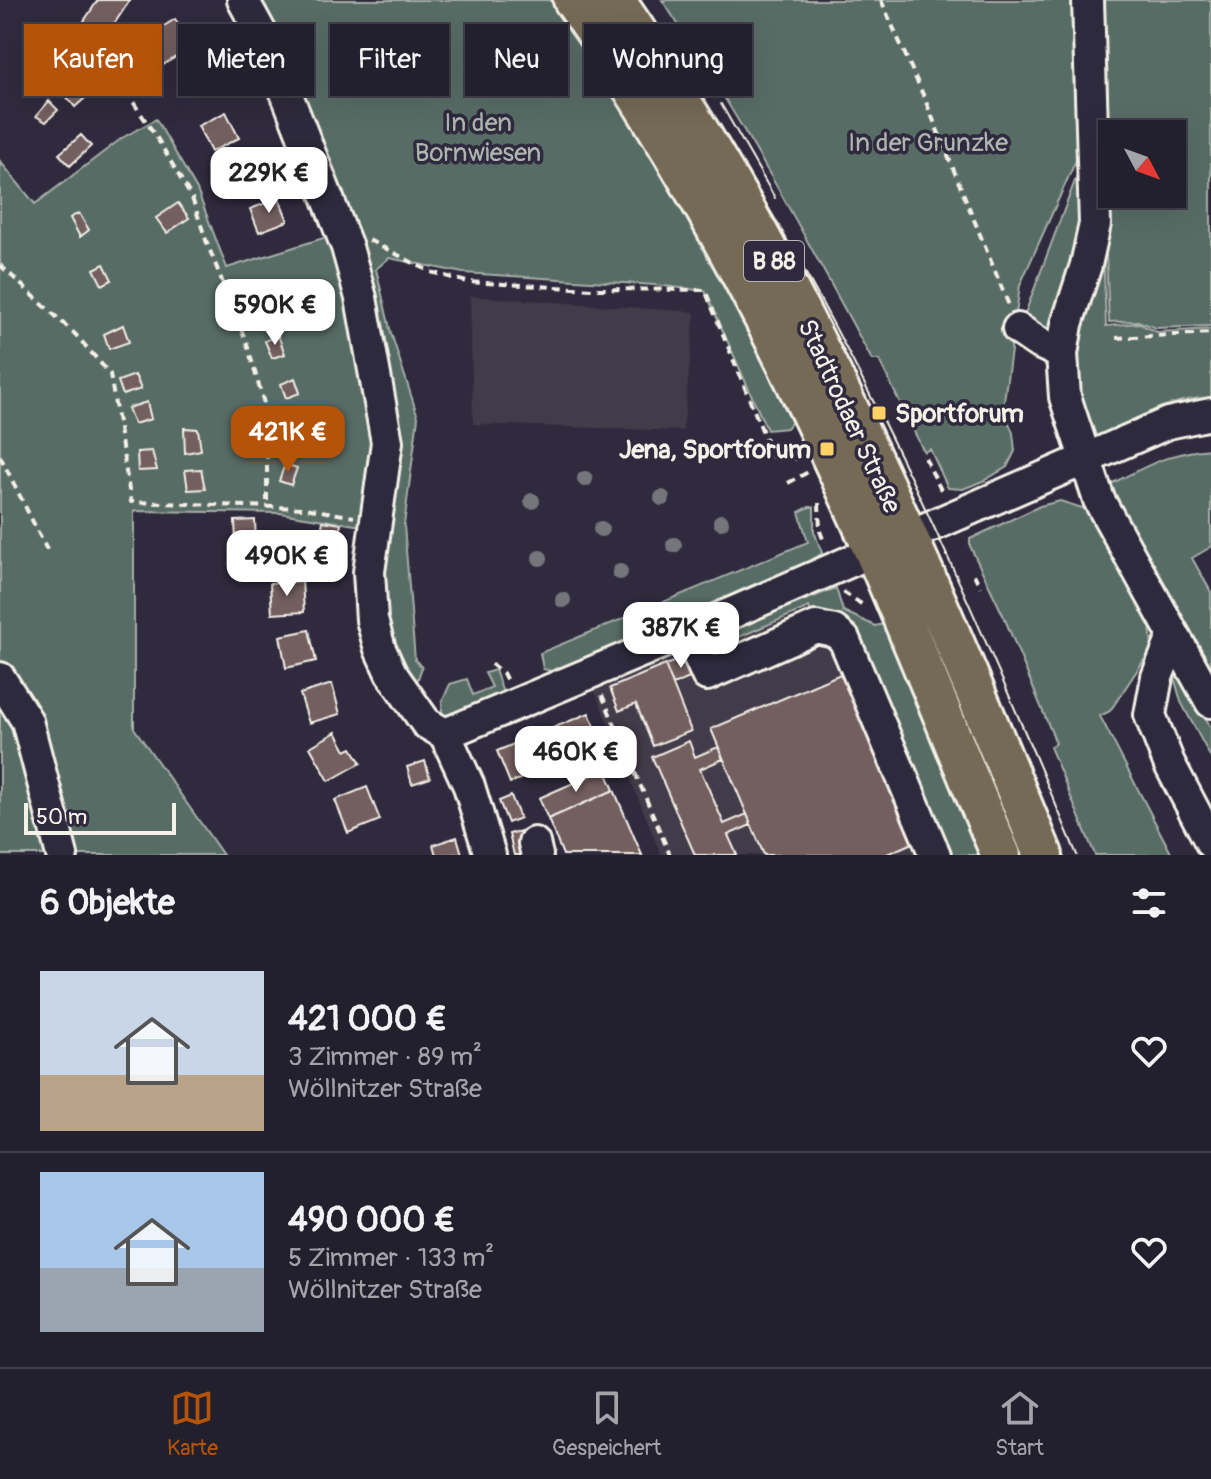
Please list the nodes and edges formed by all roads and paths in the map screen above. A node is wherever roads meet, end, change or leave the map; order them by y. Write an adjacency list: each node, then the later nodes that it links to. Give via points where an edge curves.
1 (243, 0): 23 (street, via 266,42 347,247 361,298 387,442)
2 (573, 0): 24 (main road, Stadtrodaer Straße / B 88, via 687,175)
3 (615, 0): 24 (main road, Stadtrodaer Straße / B 88, via 753,219 816,340)
4 (881, 0): 9 (path)
5 (1088, 0): 12 (street, via 1095,224)
6 (129, 96): 22 (path, via 192,198 247,344 267,414)
7 (399, 257): 14 (path, via 467,282 705,290 773,457)
8 (0, 265): 22 (path, via 110,374 131,502)
9 (1018, 329): 12 (street)
10 (1211, 333): 11 (path)
11 (1116, 338)
12 (1062, 354): 17 (street, via 1065,397)
13 (1211, 414): 17 (street, via 1168,423)
14 (790, 452)
15 (0, 456): 26 (path)
16 (925, 458): 20 (path)
17 (1084, 460): 24 (street); 32 (street, via 1099,500)
18 (808, 472): 19 (path)
19 (788, 483)
20 (943, 494)
21 (820, 505): 25 (path)
22 (267, 507): 23 (path)
23 (376, 519): 38 (street, via 369,572 380,649 426,723)
24 (890, 543): 31 (street); 46 (main road, Stadtrodaer Straße / B 88); 47 (main road, Stadtrodaer Straße / B 88)
25 (825, 544)
26 (47, 550)
27 (974, 574): 29 (path)
28 (840, 582): 30 (path, via 844,593)
29 (980, 587)
30 (866, 608)
31 (688, 632): 34 (street); 45 (street, via 707,675 816,627 844,639)
32 (1173, 637): 37 (street); 41 (street, via 1157,677 1150,715)
33 (491, 664): 36 (path)
34 (593, 673): 38 (street); 39 (path)
35 (0, 678): 42 (street, via 27,721)
36 (509, 684)
37 (1211, 702)
38 (445, 734): 43 (street, via 469,786)
39 (624, 747): 40 (path); 44 (path)
40 (597, 760)
41 (1211, 843)
42 (62, 855)
43 (490, 855)
44 (670, 855)
45 (935, 855)
46 (1001, 855)
47 (1043, 855)

